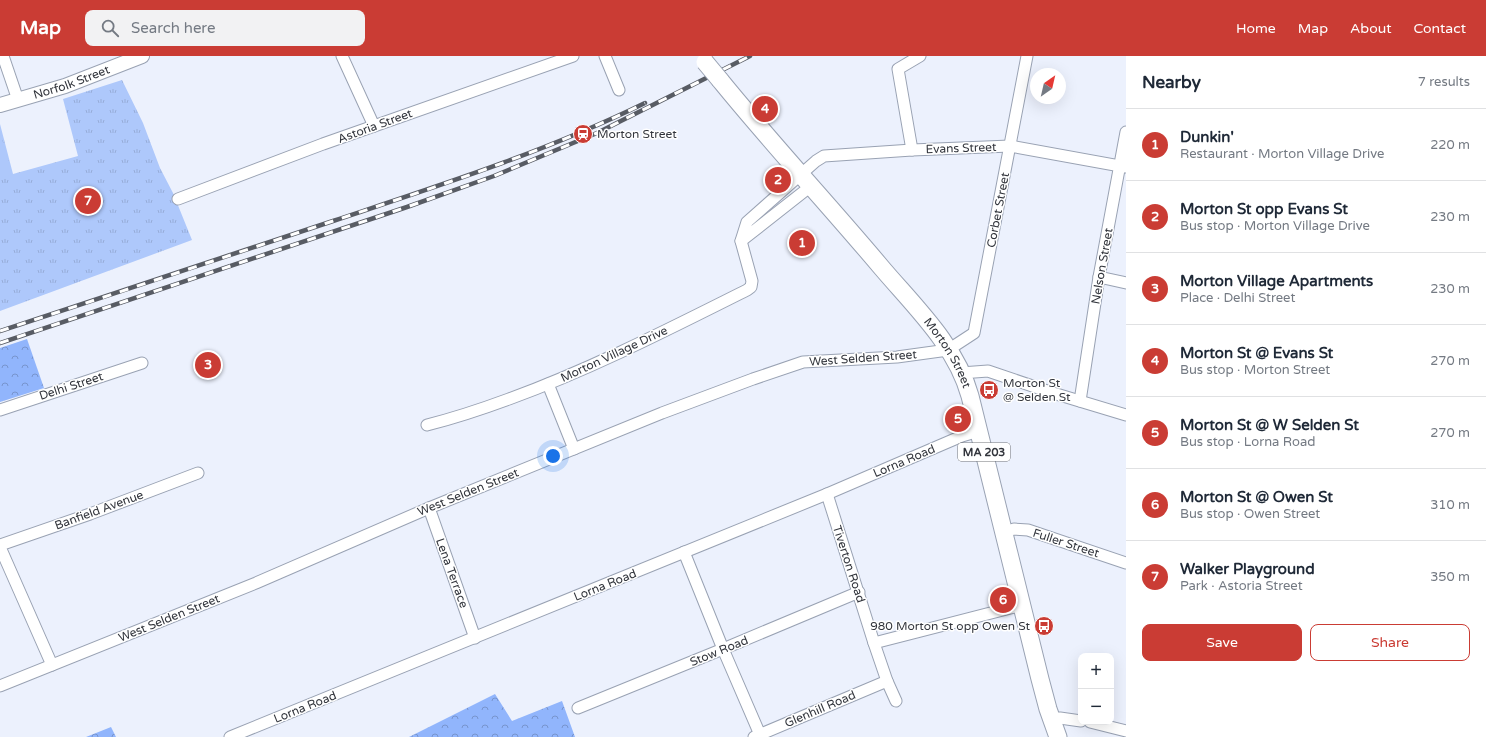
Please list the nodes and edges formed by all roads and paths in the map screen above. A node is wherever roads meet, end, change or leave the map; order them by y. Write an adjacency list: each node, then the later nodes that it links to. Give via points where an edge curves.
1 (3, 56): 10 (street)
2 (142, 56): 10 (main road, Norfolk Street, via 66,86)
3 (573, 56): 12 (street, Astoria Street)
4 (604, 56): 9 (street)
5 (920, 56): 15 (street, via 898,69)
6 (1026, 56): 14 (street, Corbet Street)
7 (344, 57): 12 (street)
8 (703, 59): 17 (highway, Morton Street / MA 203, bridge)
9 (619, 90)
10 (18, 100): 11 (main road, Norfolk Street)
11 (0, 105)
12 (374, 126): 18 (street, Astoria Street)
13 (1126, 132): 16 (street, Nelson Street)
14 (1010, 146): 15 (street, Evans Street); 16 (street, Evans Street); 21 (street, Corbet Street, via 974,333)
15 (912, 150): 17 (street, Evans Street, via 829,155 819,159)
16 (1123, 166): 19 (street, Nelson Street)
17 (806, 180): 21 (highway, Morton Street / MA 203, via 932,326); 24 (street, Morton Village Drive, via 747,222 741,241 752,281 747,290 655,336)
18 (178, 199)
19 (1099, 277): 20 (street); 25 (street, Nelson Street)
20 (1126, 283)
21 (948, 350): 23 (highway, Morton Street / MA 203); 30 (street, West Selden Street, via 897,357 803,362 662,413)
22 (142, 363): 26 (street, Delhi Street)
23 (962, 373): 25 (street, via 988,371); 29 (highway, Morton Street / MA 203)
24 (548, 384): 28 (street, Morton Village Drive, via 456,418); 30 (street)
25 (1080, 401): 27 (street)
26 (0, 410)
27 (1126, 415)
28 (428, 425)
29 (979, 431): 32 (street, Lorna Road); 34 (highway, Morton Street / MA 203)
30 (574, 449): 33 (street, West Selden Street)
31 (198, 473): 35 (street, Banfield Avenue)
32 (827, 494): 36 (street, Lorna Road); 38 (street, Tiverton Road)
33 (428, 508): 40 (street, Lena Terrace); 43 (street, West Selden Street, via 256,583)
34 (1004, 532): 37 (street, Fuller Street, via 1014,529 1028,530); 39 (highway, Morton Street / MA 203)
35 (0, 546): 43 (street)
36 (684, 552): 40 (street, Lorna Road); 42 (street)
37 (1126, 563)
38 (859, 592): 41 (street, Tiverton Road); 42 (street, Stow Road)
39 (1022, 605): 41 (street); 50 (highway, Morton Street / MA 203)
40 (475, 638): 53 (street, Lorna Road)
41 (874, 643): 44 (street, Tiverton Road)
42 (723, 650): 47 (street, Stow Road); 52 (street)
43 (52, 665): 45 (street, West Selden Street)
44 (887, 681): 46 (street, Tiverton Road); 52 (street, Glenhill Road)
45 (0, 686)
46 (896, 701)
47 (578, 708)
48 (1078, 722): 50 (street)
49 (1102, 725): 51 (street)
50 (1055, 727)
51 (1126, 731)
52 (758, 736)
53 (230, 737)

